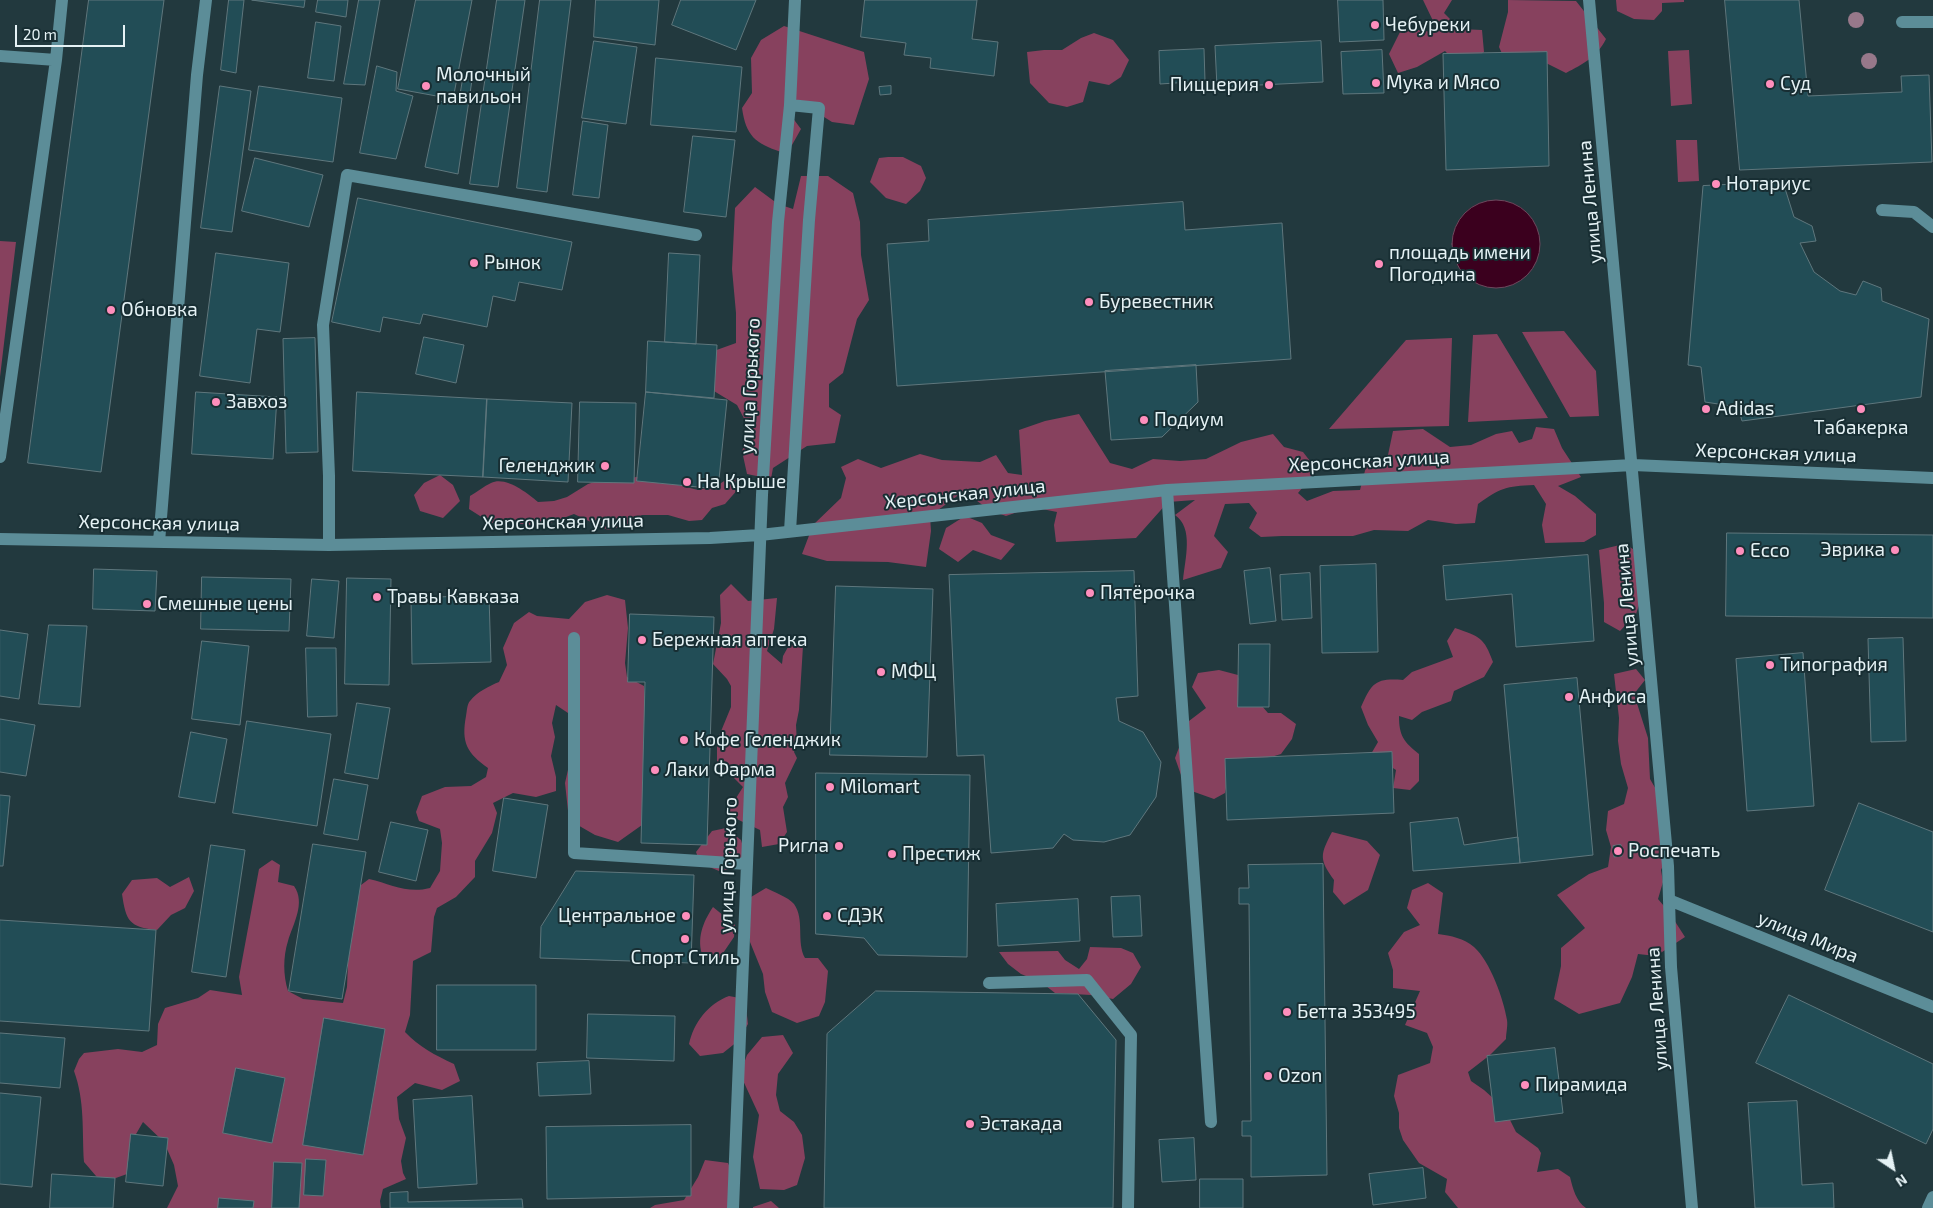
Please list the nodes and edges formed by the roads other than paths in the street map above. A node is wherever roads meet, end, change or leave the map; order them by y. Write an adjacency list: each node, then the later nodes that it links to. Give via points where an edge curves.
1 (62, 0): 8 (street)
2 (206, 0): 20 (street, via 196,84)
3 (795, 0): 9 (street, улица Горького)
4 (1590, 0): 14 (street, улица Ленина)
5 (1902, 22): 6 (street)
6 (1933, 22)
7 (0, 56): 8 (street)
8 (56, 60): 13 (street)
9 (790, 105): 17 (street, via 819,108); 18 (street, улица Горького, via 778,222)
10 (1882, 210): 11 (street, via 1914,212)
11 (1933, 227)
12 (696, 235): 21 (street, via 347,175 323,325)
13 (0, 457)
14 (1633, 466): 15 (street, Херсонская улица); 16 (street, Херсонская улица); 24 (street, улица Ленина)
15 (1933, 478)
16 (1167, 490): 17 (street, Херсонская улица); 27 (street)
17 (790, 532): 18 (street, Херсонская улица)
18 (760, 535): 21 (street, Херсонская улица); 23 (street, улица Горького)
19 (0, 539): 20 (street, Херсонская улица)
20 (159, 542): 21 (street, Херсонская улица)
21 (329, 545)
22 (574, 638): 23 (street, via 574,853)
23 (747, 864): 29 (street, улица Горького)
24 (1669, 900): 26 (street, улица Мира); 31 (street, улица Ленина, via 1671,967)
25 (989, 983): 30 (street, via 1087,980 1131,1035)
26 (1933, 1007)
27 (1211, 1122)
28 (1933, 1197): 32 (street)
29 (733, 1208)
30 (1128, 1208)
31 (1692, 1208)
32 (1928, 1208)

